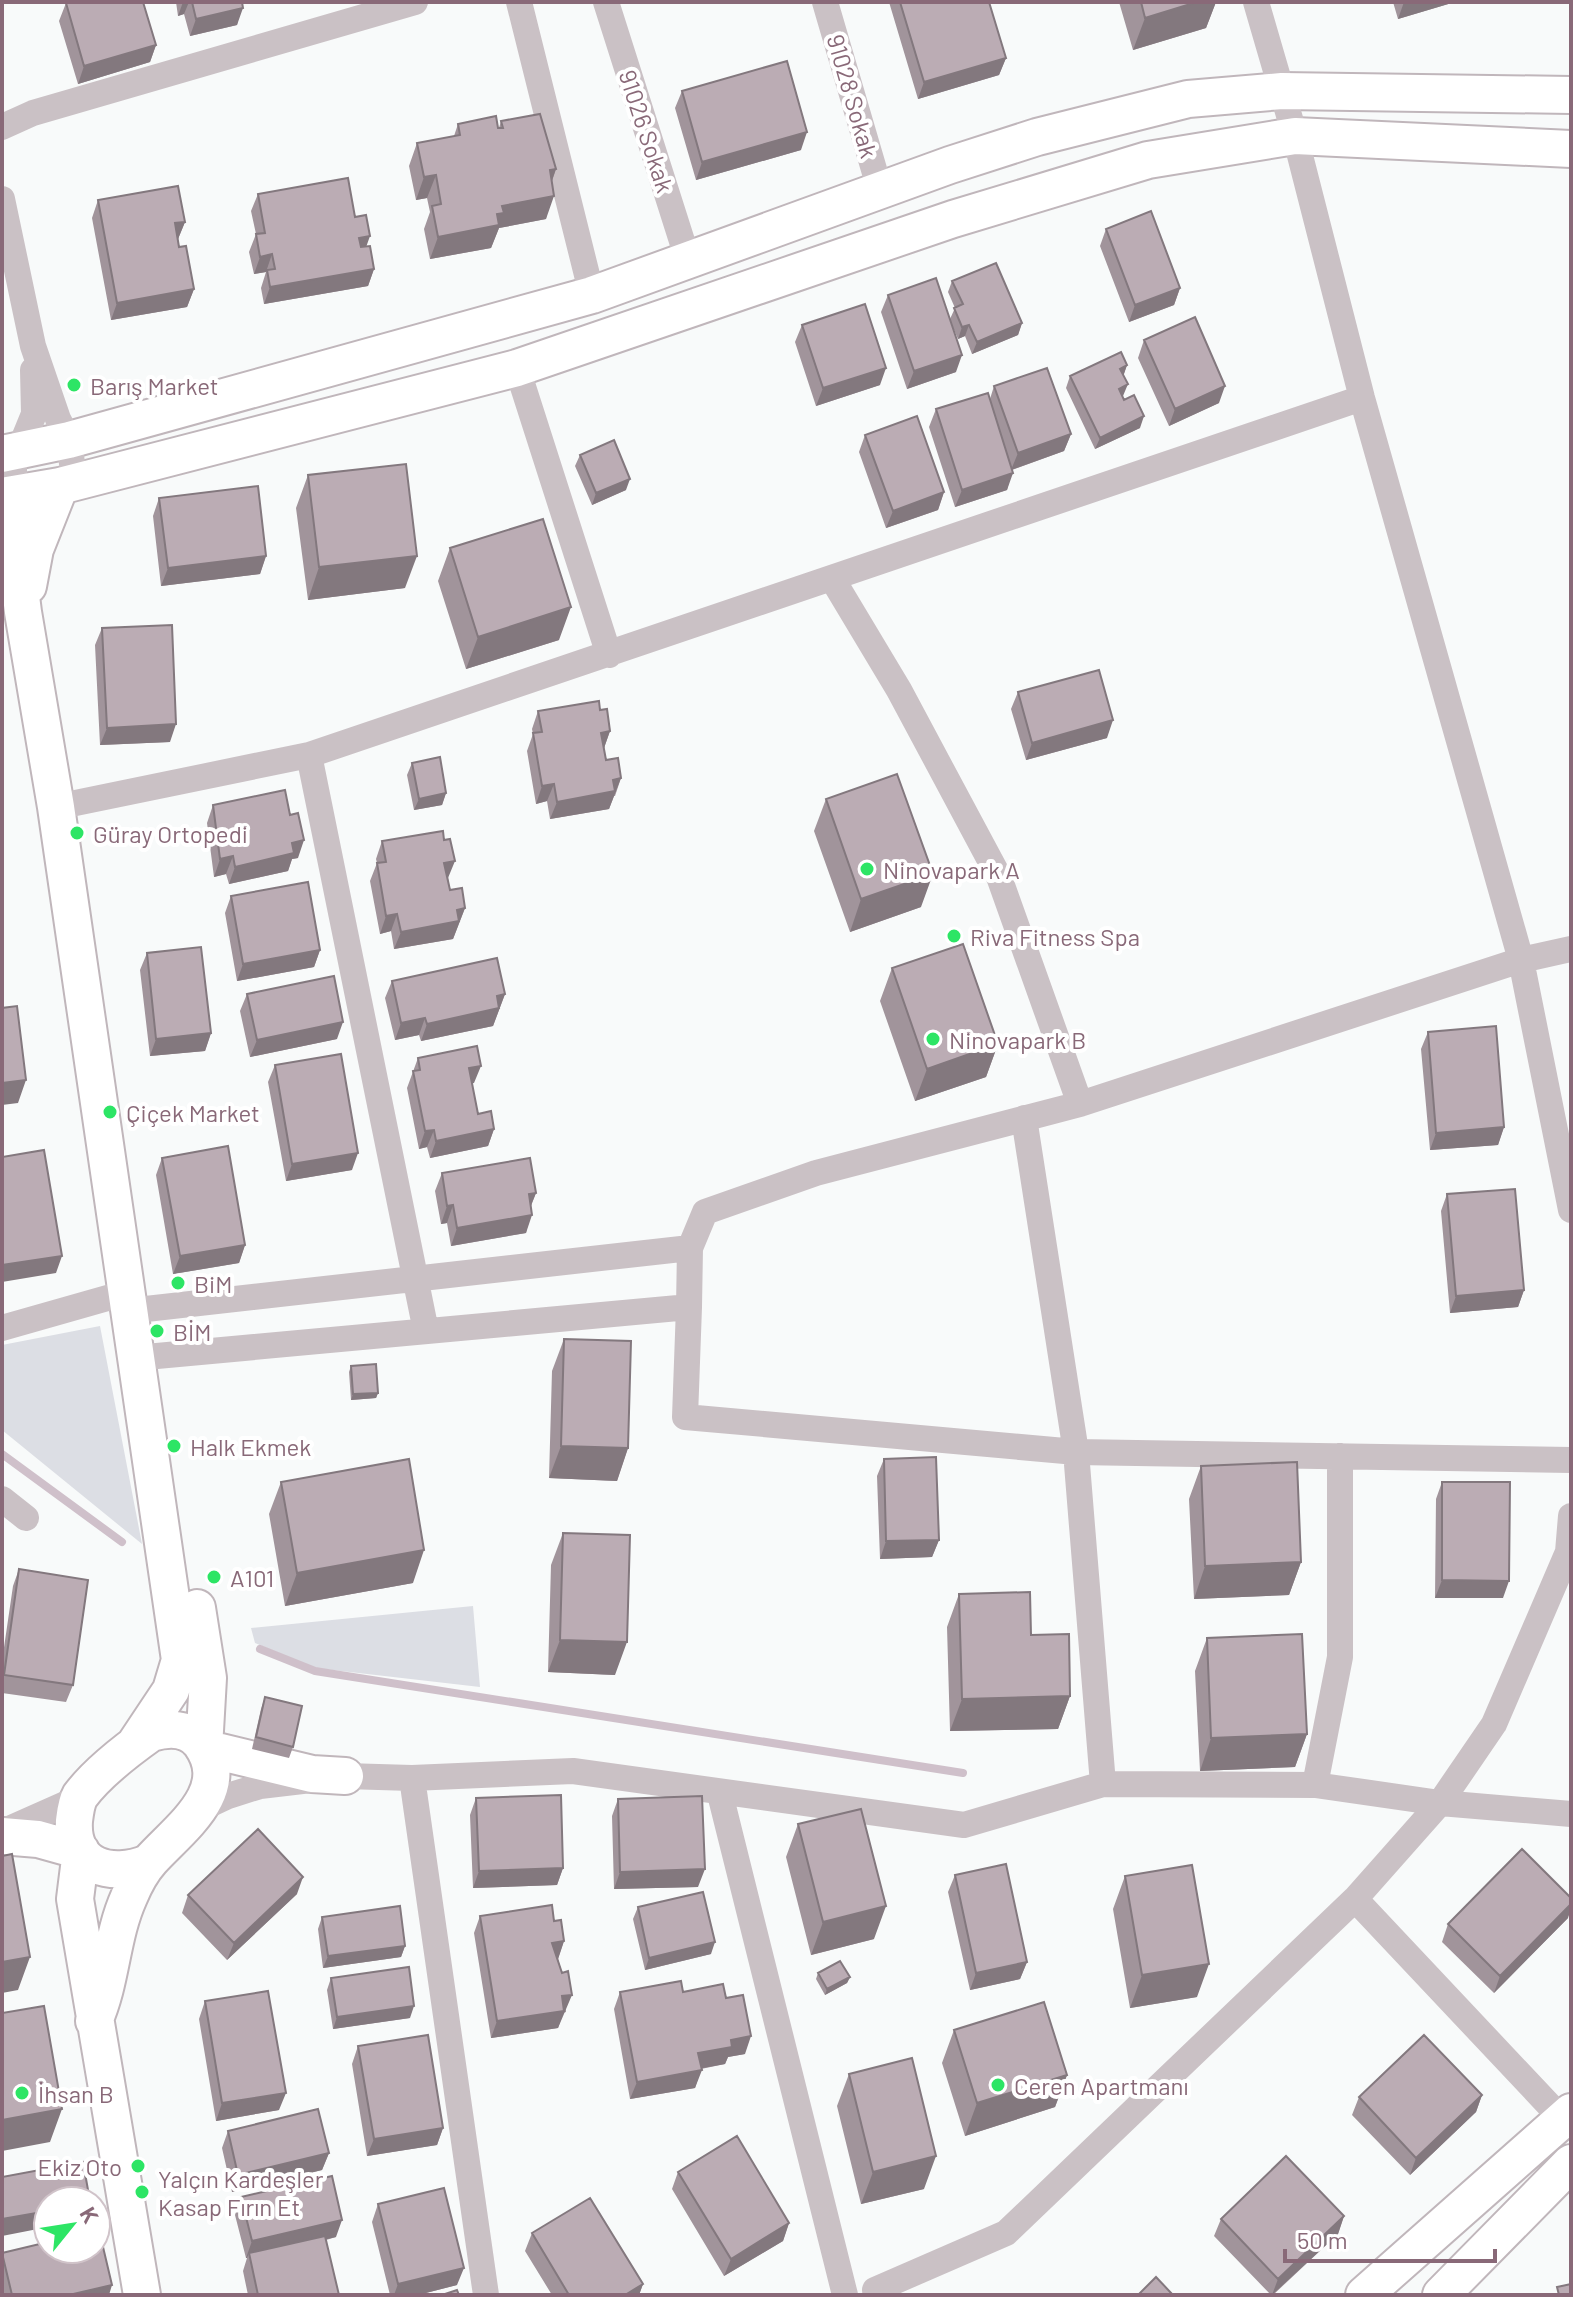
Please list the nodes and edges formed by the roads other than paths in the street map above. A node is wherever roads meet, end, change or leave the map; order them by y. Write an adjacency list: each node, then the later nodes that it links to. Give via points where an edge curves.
1 (415, 2): 8 (street, via 33,113)
2 (519, 2): 14 (street)
3 (606, 2): 13 (street, 91026 Sokak)
4 (825, 2): 11 (street, 91028 Sokak)
5 (1256, 2): 6 (street)
6 (1282, 91): 7 (street); 9 (street); 11 (street, via 1188,99 1037,137)
7 (1571, 95)
8 (2, 127)
9 (1295, 136): 10 (street); 16 (street, via 1133,165 937,224); 17 (street)
10 (1571, 149)
11 (880, 190): 13 (street)
12 (2, 199): 15 (street)
13 (688, 260): 14 (street)
14 (592, 295): 18 (street)
15 (33, 346): 18 (street); 19 (street, via 34,414)
16 (517, 368): 20 (street); 24 (street)
17 (1362, 398): 22 (street); 28 (street)
18 (69, 440): 19 (street); 20 (street, via 73,471)
19 (9, 454): 21 (street)
20 (60, 486): 21 (street); 23 (street, via 35,549)
21 (8, 495): 23 (street)
22 (833, 580): 24 (street); 29 (street, via 999,877)
23 (23, 612): 26 (street)
24 (609, 655): 25 (street)
25 (309, 755): 26 (street); 33 (street)
26 (56, 807): 34 (street)
27 (1571, 949): 28 (street)
28 (1521, 960): 29 (street); 31 (street)
29 (1080, 1104): 30 (street)
30 (1024, 1118): 32 (street, via 816,1173 705,1212); 39 (street)
31 (1571, 1210)
32 (690, 1248): 33 (street); 35 (street)
33 (417, 1280): 34 (street); 37 (street)
34 (127, 1302): 36 (street); 38 (street)
35 (689, 1307): 37 (street); 39 (street, via 685,1417)
36 (2, 1328)
37 (426, 1331): 38 (street)
38 (135, 1358): 45 (street, via 180,1660 171,1690); 46 (street, via 189,1555 208,1678)
39 (1076, 1452): 40 (street); 49 (street)
40 (1340, 1456): 41 (street); 50 (street, via 1340,1657)
41 (1571, 1460)
42 (2, 1499): 44 (street, via 26,1518)
43 (1571, 1516): 53 (street, via 1568,1552 1494,1724)
44 (2, 1524)
45 (135, 1744): 46 (street, via 166,1729 183,1731); 52 (street)
46 (204, 1748): 47 (street, via 312,1774); 54 (street, via 213,1776)
47 (345, 1776): 48 (street); 54 (street, via 260,1786)
48 (412, 1778): 51 (street, via 573,1771); 65 (street)
49 (1103, 1784): 50 (street); 51 (street, via 964,1825)
50 (1315, 1785): 53 (street)
51 (720, 1794): 66 (street)
52 (79, 1798): 56 (street); 57 (street, via 74,1834)
53 (1440, 1803): 55 (street); 59 (street)
54 (196, 1811): 58 (street)
55 (1571, 1814)
56 (2, 1834): 57 (street)
57 (81, 1851): 58 (street, via 94,1865 112,1869 127,1871); 60 (street, via 75,1899)
58 (148, 1863): 60 (street, via 115,1930 106,1995)
59 (1355, 1899): 61 (street); 63 (street, via 1006,2233)
60 (94, 2021): 64 (street)
61 (1567, 2116): 67 (street)
62 (1571, 2163): 68 (street)
63 (872, 2293)
64 (142, 2295)
65 (486, 2295)
66 (845, 2295)
67 (1364, 2295)
68 (1442, 2295)

